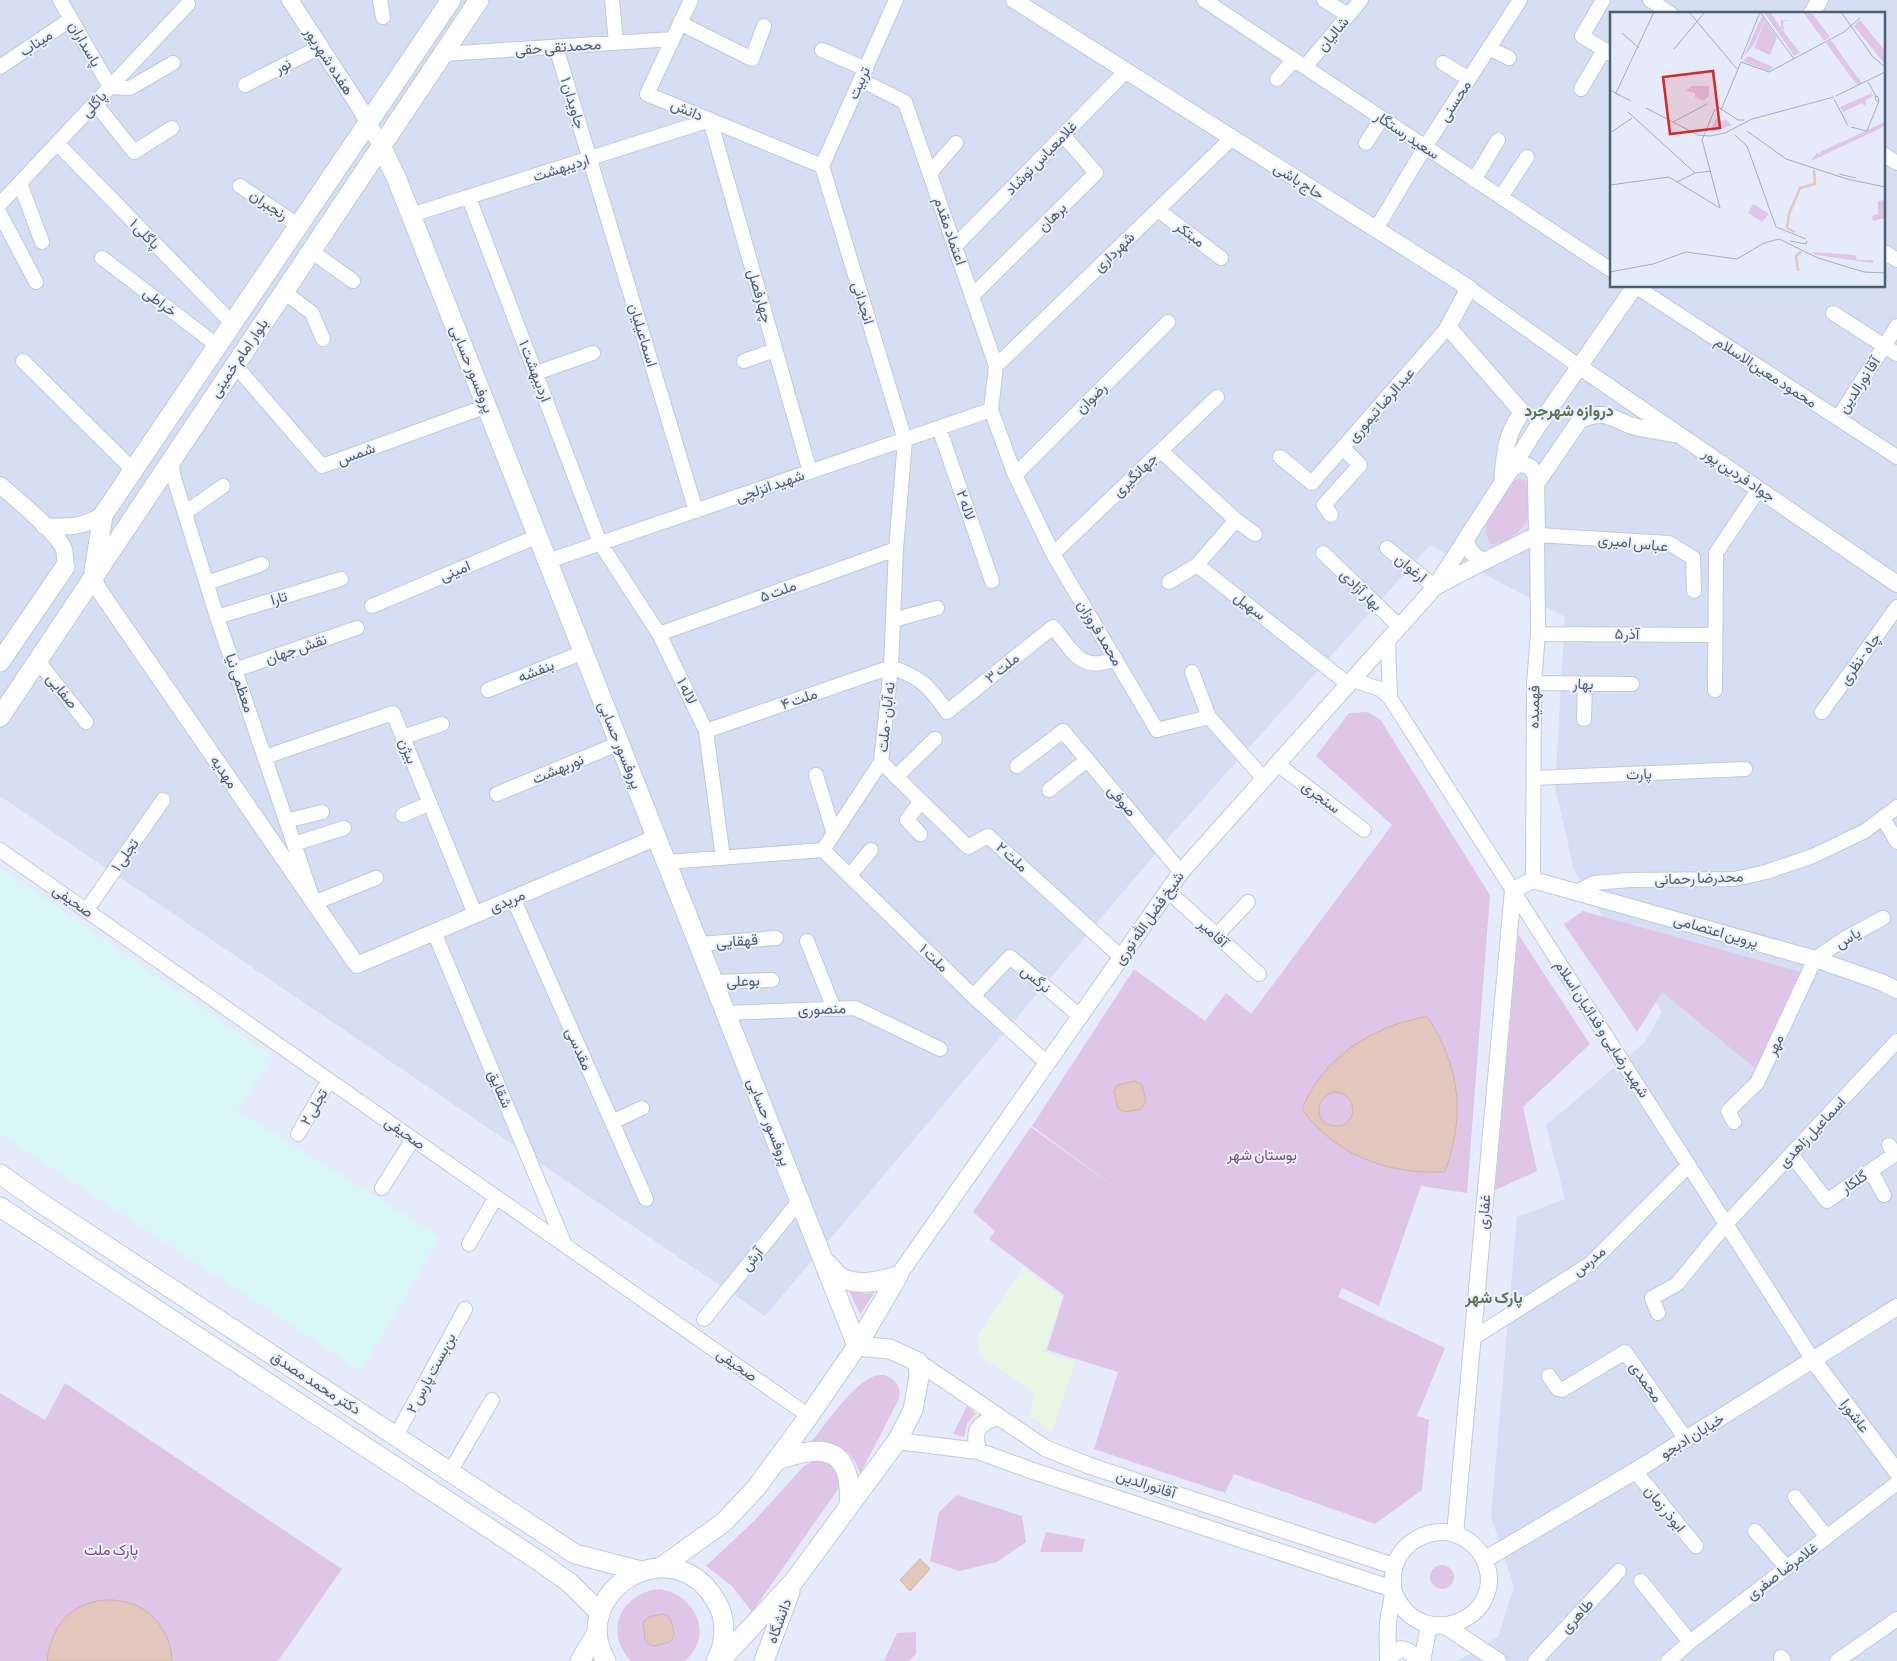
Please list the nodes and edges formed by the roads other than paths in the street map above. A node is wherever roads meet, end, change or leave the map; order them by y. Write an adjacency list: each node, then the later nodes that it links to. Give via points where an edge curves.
1 (60, 0): 22 (street, پاسداران)
2 (290, 0): 27 (street, هفده شهریور)
3 (380, 0): 21 (street)
4 (479, 0): 32 (main road, بلوار امام خمینی)
5 (612, 0): 26 (street)
6 (691, 0): 23 (street, دانش)
7 (896, 0): 39 (street, تربیت)
8 (1014, 0): 38 (street, حاج باشی)
9 (1324, 0): 20 (street)
10 (1361, 0): 20 (street, شالیان)
11 (1520, 0): 29 (street, محسنی)
12 (1603, 0): 31 (street, via 1582,36)
13 (1650, 0): 18 (street)
14 (1820, 0): 19 (street)
15 (1206, 1): 35 (street, سعید رستگار)
16 (446, 3): 48 (main road, بلوار امام خمینی)
17 (188, 4): 43 (street, پاگلی)
18 (1668, 12)
19 (1812, 12)
20 (1348, 15): 35 (street, شالیان)
21 (383, 17)
22 (71, 19): 37 (street, میناب); 43 (street, پاسداران)
23 (680, 23): 24 (street, via 752,59); 25 (street, دانش)
24 (764, 26)
25 (673, 39): 26 (street, محمدتقی حقی); 47 (street, دانش, via 647,94)
26 (616, 43): 28 (street, محمدتقی حقی)
27 (320, 47): 42 (street, نور); 48 (street, هفده شهریور)
28 (556, 47): 32 (street, محمدتقی حقی); 60 (street, جاویدان ۱)
29 (1489, 48): 33 (street); 41 (street, محسنی)
30 (822, 50): 39 (street, اعتماد مقدم)
31 (1608, 52): 44 (street)
32 (442, 54): 56 (main road, بلوار امام خمینی)
33 (1508, 58)
34 (173, 63): 43 (street, via 130,88)
35 (1299, 63): 40 (street, شالیان); 46 (street, سعید رستگار)
36 (1443, 63): 41 (street)
37 (0, 67)
38 (1126, 71): 50 (street, غلامعباس نوشاد); 51 (street, حاج باشی)
39 (863, 74): 62 (street, تربیت); 63 (street, اعتماد مقدم, via 905,102)
40 (1277, 79)
41 (1469, 79): 57 (street, محسنی)
42 (245, 85)
43 (110, 87): 45 (street, پاگلی)
44 (1581, 89)
45 (95, 103): 49 (street, via 134,152); 53 (street, پاگلی)
46 (1382, 118): 55 (street); 57 (street, سعید رستگار)
47 (710, 120): 60 (street, اردیبهشت); 62 (street, دانش); 98 (street, چهارفصل)
48 (368, 123): 56 (street, هفده شهریور); 73 (main road, بلوار امام خمینی)
49 (172, 128)
50 (1063, 135): 76 (street, غلامعباس نوشاد); 89 (street, برهان, via 1096,172)
51 (1232, 138): 70 (street, شهرداری); 74 (street, حاج باشی)
52 (1498, 140): 64 (street)
53 (57, 143): 65 (street, پاگلی); 92 (street, پاگلی ۱)
54 (956, 143): 63 (street)
55 (1366, 143)
56 (382, 146): 72 (main road, پروفسور حسابی); 77 (main road, بلوار امام خمینی)
57 (1425, 147): 64 (street, سعید رستگار); 74 (street, محسنی)
58 (1884, 155): 61 (street)
59 (1527, 157): 67 (street)
60 (590, 159): 68 (street, اردیبهشت); 128 (street, اسماعیلیان)
61 (1897, 163)
62 (822, 166): 113 (street, انجدانی)
63 (930, 173): 76 (street, اعتماد مقدم)
64 (1474, 180): 67 (street, سعید رستگار)
65 (20, 183): 69 (street, پاگلی); 75 (street)
66 (240, 186): 73 (street, رنجبران)
67 (1501, 197): 82 (street, سعید رستگار)
68 (469, 198): 72 (street, اردیبهشت); 106 (street, اردیبهشت ۱)
69 (0, 204)
70 (1158, 210): 80 (street, مبتکر); 104 (street, شهرداری)
71 (0, 214): 84 (street)
72 (411, 215): 108 (main road, پروفسور حسابی)
73 (299, 226): 92 (main road, بلوار امام خمینی)
74 (1376, 229): 85 (street, حاج باشی)
75 (42, 242)
76 (955, 246): 89 (street, اعتماد مقدم)
77 (311, 251): 83 (street); 88 (main road, بلوار امام خمینی)
78 (1884, 256): 81 (street, via 1886,253)
79 (102, 258): 96 (street, خراطی)
80 (1221, 258)
81 (1897, 260)
82 (1610, 269)
83 (353, 281)
84 (36, 282)
85 (1469, 288): 94 (street, عبدالرضا تیموری); 105 (street, حاج باشی)
86 (1634, 288): 105 (street)
87 (1638, 288): 110 (street, محمود معین‌الاسلام)
88 (284, 292): 95 (street, via 312,313); 103 (main road, بلوار امام خمینی)
89 (972, 296): 104 (street, اعتماد مقدم)
90 (1833, 313): 97 (street)
91 (1168, 322): 122 (street, رضوان)
92 (233, 324): 96 (main road, بلوار امام خمینی)
93 (1897, 326): 97 (street, آقا نورالدین)
94 (1448, 327): 114 (street, عبدالرضا تیموری); 123 (street, via 1522,412 1511,428 1506,444)
95 (323, 339)
96 (218, 346): 120 (main road, بلوار امام خمینی)
97 (1884, 346): 100 (street); 110 (street, آقا نورالدین)
98 (775, 350): 102 (street); 121 (street, چهارفصل)
99 (593, 353): 106 (street)
100 (1897, 354)
101 (23, 361): 120 (street)
102 (744, 361)
103 (235, 365): 108 (street, شمس, via 322,466); 118 (main road, بلوار امام خمینی)
104 (996, 366): 109 (street, اعتماد مقدم)
105 (1580, 367): 112 (street, جواد فردین پور); 119 (street)
106 (536, 373): 138 (street, اردیبهشت ۱)
107 (1217, 397): 115 (street, جهانگیری)
108 (487, 406): 136 (main road, پروفسور حسابی)
109 (991, 410): 111 (street, شهید انزلچی); 122 (street, محمد فروزان)
110 (1838, 418): 117 (street, محمود معین‌الاسلام)
111 (940, 428): 113 (street, شهید انزلچی); 150 (street, لاله ۲)
112 (1682, 436): 124 (street, via 1634,426 1607,415 1592,415 1580,420); 127 (street, جواد فردین پور)
113 (905, 440): 121 (street, شهید انزلچی); 140 (street, نه آبان - ملت)
114 (1343, 448): 116 (street, عبدالرضا تیموری, via 1312,484); 131 (street, via 1360,465 1324,505)
115 (1161, 451): 132 (street); 142 (street, جهانگیری)
116 (1280, 457)
117 (1897, 457)
118 (171, 461): 129 (street, معظمی نیا); 148 (main road, بلوار امام خمینی)
119 (1511, 469): 123 (street, شیخ فضل الله نوری); 124 (street, via 1519,464 1528,466 1535,472)
120 (133, 470): 130 (main road, بلوار امام خمینی)
121 (810, 472): 128 (street, شهید انزلچی)
122 (1015, 474): 142 (street, محمد فروزان)
123 (1502, 483): 137 (street, شیخ فضل الله نوری)
124 (1536, 484): 135 (street)
125 (0, 485): 133 (street)
126 (223, 486): 129 (street)
127 (1759, 489): 153 (street, جواد فردین پور); 165 (street, via 1716,553)
128 (696, 511): 138 (street, شهید انزلچی)
129 (185, 513): 152 (street, معظمی نیا)
130 (103, 515): 133 (street, via 73,527); 148 (main road)
131 (1331, 515)
132 (1236, 520): 134 (street); 146 (street)
133 (44, 526): 147 (street, via 63,547)
134 (1255, 534)
135 (1537, 535): 143 (street, شیخ فضل الله نوری); 155 (street, عباس امیری, via 1669,543 1693,558); 164 (street, فهمیده)
136 (538, 536): 144 (main road, پروفسور حسابی); 156 (street, امینی)
137 (1466, 539): 143 (street, via 1471,552); 154 (street, شیخ فضل الله نوری)
138 (600, 544): 144 (street, شهید انزلچی); 163 (street, لاله ۱)
139 (1387, 548): 154 (street, ارغوان)
140 (896, 549): 160 (street, نه آبان - ملت); 163 (street, ملت ۵)
141 (1323, 553): 161 (street, بهار آزادی)
142 (1053, 554): 168 (street, محمد فروزان)
143 (1485, 561): 154 (street, شیخ فضل الله نوری)
144 (548, 562): 167 (main road, پروفسور حسابی)
145 (262, 564): 152 (street)
146 (1198, 565): 151 (street); 174 (street, سهیل)
147 (65, 567): 170 (main road)
148 (93, 578): 169 (main road, بلوار امام خمینی); 232 (street, مهدیه)
149 (341, 579): 159 (street, تارا)
150 (992, 581)
151 (1169, 582)
152 (207, 583): 159 (street, معظمی نیا)
153 (1897, 584)
154 (1435, 587): 161 (street, شیخ فضل الله نوری)
155 (1694, 591)
156 (372, 606)
157 (1897, 607): 181 (street, چاه - نظری)
158 (937, 608): 160 (street)
159 (217, 617): 172 (street, معظمی نیا)
160 (893, 620): 171 (street, نه آبان - ملت)
161 (1400, 627): 166 (street, شیخ فضل الله نوری)
162 (357, 628): 172 (street, نقش جهان)
163 (660, 634): 187 (street, لاله ۱)
164 (1538, 634): 165 (street, آذر۵); 175 (street, فهمیده)
165 (1715, 635): 179 (street)
166 (1388, 640): 174 (street, شیخ فضل الله نوری); 180 (street)
167 (584, 652): 178 (street, بنفشه); 190 (main road, پروفسور حسابی)
168 (1115, 658): 171 (street, ملت ۳, via 1103,664 1079,660 1053,627 948,712 918,678); 183 (street, محمد فروزان, via 1157,730)
169 (38, 661): 182 (main road, بلوار امام خمینی); 185 (street, صفایی)
170 (0, 662)
171 (891, 667): 187 (street, ملت ۴); 193 (street, نه آبان - ملت)
172 (235, 670): 191 (street, معظمی نیا)
173 (1192, 672): 183 (street)
174 (1351, 682): 180 (street, شهید رضایی و فدائیان اسلام, via 1380,689); 194 (street, شیخ فضل الله نوری)
175 (1534, 683): 176 (street, بهار); 199 (street, فهمیده)
176 (1586, 684): 177 (street, بهار); 184 (street)
177 (1632, 684)
178 (488, 690)
179 (1716, 690)
180 (1390, 698): 228 (street, شهید رضایی و فدائیان اسلام)
181 (1822, 712)
182 (0, 717)
183 (1209, 717): 200 (street)
184 (1584, 719)
185 (86, 722)
186 (442, 724): 188 (street)
187 (706, 730): 221 (street, لاله ۱)
188 (403, 737): 191 (street, بیژن, via 393,713); 205 (street, بیژن)
189 (935, 739): 198 (street)
190 (620, 743): 202 (street, نوربهشت); 215 (main road, پروفسور حسابی)
191 (264, 757): 210 (street, معظمی نیا)
192 (1087, 760): 195 (street, صوفی, via 1063,731); 201 (street); 223 (street, صوفی)
193 (881, 762): 198 (street, ملت ۲); 213 (street, نه آبان - ملت)
194 (1277, 764): 200 (street, شیخ فضل الله نوری); 212 (street, سنجری)
195 (1017, 766)
196 (1745, 769): 199 (street, پارت)
197 (816, 775): 213 (street)
198 (896, 777): 204 (street, ملت ۲)
199 (1534, 778): 226 (street, فهمیده)
200 (1264, 779): 223 (street, شیخ فضل الله نوری)
201 (1049, 790)
202 (497, 794)
203 (163, 800): 233 (street, تجلی ١)
204 (921, 801): 214 (street, via 907,820); 241 (street, ملت ۲, via 968,847 988,836)
205 (430, 803): 208 (street); 234 (street, بیژن)
206 (1897, 807): 209 (street, محدرضا رحمانی)
207 (322, 812): 210 (street)
208 (403, 814)
209 (1883, 818): 216 (street); 229 (street, محدرضا رحمانی, via 1813,856 1766,872 1736,879 1594,883)
210 (286, 821): 217 (street, معظمی نیا)
211 (344, 828): 217 (street)
212 (1364, 830)
213 (834, 834): 219 (street, نه آبان - ملت)
214 (920, 834)
215 (656, 837): 222 (main road, پروفسور حسابی); 230 (street, مریدی)
216 (1897, 842)
217 (294, 844): 232 (street, معظمی نیا)
218 (0, 850): 233 (street, صحیفی)
219 (823, 850): 221 (street); 224 (street, ملت ۱)
220 (870, 850): 224 (street)
221 (723, 858): 222 (street)
222 (667, 862): 240 (main road, پروفسور حسابی)
223 (1181, 872): 227 (street, شیخ فضل الله نوری)
224 (850, 875): 248 (street, ملت ۱)
225 (376, 878): 232 (street)
226 (1533, 880): 228 (street); 229 (street, پروین اعتصامی)
227 (1168, 890): 237 (street, آقامیر); 241 (street, شیخ فضل الله نوری)
228 (1513, 890): 265 (street, شهید رضایی و فدائیان اسلام); 283 (street, غفاری)
229 (1576, 892): 242 (street, پروین اعتصامی)
230 (513, 898): 234 (street, مریدی); 259 (street, مقدسی)
231 (1248, 902): 237 (street)
232 (314, 903): 243 (street, مهدیه)
233 (86, 910): 257 (street, صحیفی)
234 (475, 914): 236 (street, مریدی)
235 (1883, 918): 242 (street, یاس)
236 (434, 932): 243 (street, مریدی); 276 (street, شقایق)
237 (1216, 936): 244 (street, آقامیر)
238 (776, 938): 240 (street, قهقایی)
239 (807, 941): 249 (street)
240 (699, 944): 246 (main road, پروفسور حسابی)
241 (1121, 957): 251 (street, شیخ فضل الله نوری)
242 (1815, 959): 247 (street, پروین اعتصامی); 260 (street, مهر, via 1757,1083 1728,1111)
243 (357, 965)
244 (1259, 974)
245 (772, 980): 246 (street, بوعلی)
246 (714, 982): 250 (main road, پروفسور حسابی)
247 (1897, 990)
248 (973, 996): 251 (street, نرگس, via 1010,958); 256 (street, ملت ۱)
249 (834, 1009): 250 (street, منصوری); 253 (street, منصوری, via 855,1008)
250 (726, 1013): 272 (main road, پروفسور حسابی)
251 (1080, 1016): 256 (street, شیخ فضل الله نوری)
252 (1897, 1041): 254 (street, اسماعیل زاهدی)
253 (940, 1049)
254 (1887, 1052): 255 (street); 264 (street, اسماعیل زاهدی)
255 (1897, 1062)
256 (1047, 1063): 278 (street, شیخ فضل الله نوری)
257 (329, 1080): 261 (street, تجلی ۲); 262 (street, صحیفی)
258 (642, 1108): 259 (street)
259 (612, 1122): 271 (street, مقدسی)
260 (1734, 1122)
261 (298, 1134)
262 (413, 1139): 268 (street); 270 (street, صحیفی)
263 (1889, 1145): 266 (street, گلکار, via 1895,1154)
264 (1791, 1154): 266 (street, گلکار, via 1827,1200); 274 (street, اسماعیل زاهدی)
265 (1689, 1165): 274 (street, شهید رضایی و فدائیان اسلام); 283 (street, مدرس, via 1590,1264)
266 (1871, 1171): 269 (street)
267 (0, 1174): 291 (main road, دکتر محمد مصدق)
268 (382, 1188)
269 (1884, 1195)
270 (496, 1197): 275 (street); 276 (street, صحیفی)
271 (646, 1199)
272 (800, 1200): 277 (main road, پروفسور حسابی); 282 (street, آرش)
273 (0, 1206): 313 (main road, دکتر محمد مصدق)
274 (1726, 1224): 281 (street, اسماعیل زاهدی, via 1677,1284 1652,1298); 285 (street, شهید رضایی و فدائیان اسلام)
275 (469, 1244)
276 (566, 1246): 289 (street, صحیفی)
277 (824, 1261): 278 (main road, via 841,1277 858,1282 873,1283); 284 (main road, پروفسور حسابی)
278 (898, 1276): 284 (main road)
279 (1897, 1307): 285 (street, خیابان ادبجو)
280 (465, 1309): 291 (street, بن‌بست پارس ۲)
281 (1658, 1313)
282 (704, 1319)
283 (1473, 1338): 303 (street, غفاری)
284 (857, 1346): 286 (main road, via 890,1349); 289 (main road)
285 (1813, 1360): 292 (street, خیابان ادبجو); 298 (street, عاشورا)
286 (918, 1362): 290 (street, آقانورالدین); 293 (main road, via 919,1377 913,1410)
287 (1549, 1376): 292 (street, محمدی, via 1562,1390 1626,1352)
288 (492, 1400): 297 (street)
289 (809, 1416): 295 (main road)
290 (998, 1417): 294 (street, via 978,1426 975,1434); 308 (street, آقانورالدین, via 1045,1448 1090,1466)
291 (396, 1436): 297 (main road, دکتر محمد مصدق)
292 (1686, 1439): 296 (street, خیابان ادبجو)
293 (897, 1441): 294 (street, آقانورالدین); 301 (main road)
294 (978, 1451): 316 (street, آقانورالدین)
295 (777, 1460): 301 (main road, via 808,1452 823,1451 834,1455 844,1464 849,1478); 309 (main road, via 723,1523)
296 (1635, 1471): 305 (street, ابوذر زمان); 307 (street, خیابان ادبجو)
297 (450, 1472): 306 (main road, دکتر محمد مصدق)
298 (1897, 1472)
299 (1897, 1483): 304 (street, غلامرضا صفری)
300 (1796, 1497): 304 (street)
301 (850, 1506): 314 (main road)
302 (1755, 1531): 310 (street)
303 (1455, 1534): 307 (street, via 1467,1540); 308 (street, via 1430,1532 1418,1537 1408,1544)
304 (1827, 1537): 310 (street, غلامرضا صفری)
305 (1696, 1546)
306 (575, 1554): 312 (main road, دکتر محمد مصدق); 313 (main road)
307 (1484, 1560): 320 (street, via 1488,1572 1485,1597 1470,1618)
308 (1394, 1566): 316 (street)
309 (661, 1568): 312 (main road); 325 (main road, via 681,1571 699,1580 713,1595 722,1614 724,1635)
310 (1786, 1568): 322 (street, غلامرضا صفری)
311 (1619, 1570): 332 (street, طاهری)
312 (641, 1571): 317 (main road, via 623,1580 609,1595)
313 (561, 1577): 317 (main road, دکتر محمد مصدق)
314 (794, 1581): 326 (main road); 327 (main road, دانشگاه)
315 (1641, 1581): 322 (street)
316 (1393, 1590): 319 (street, via 1403,1610); 328 (street, via 1388,1623)
317 (600, 1613): 321 (main road)
318 (1897, 1619): 334 (street)
319 (1429, 1626): 320 (street); 330 (street)
320 (1447, 1628): 331 (street)
321 (597, 1633): 323 (main road); 324 (main road)
322 (1690, 1642): 333 (street, غلامرضا صفری)
323 (580, 1661)
324 (606, 1661)
325 (716, 1661)
326 (720, 1661)
327 (764, 1661)
328 (1388, 1661): 329 (street, via 1401,1649 1408,1650)
329 (1417, 1661)
330 (1422, 1661)
331 (1498, 1661)
332 (1535, 1661)
333 (1668, 1661)
334 (1837, 1661)

